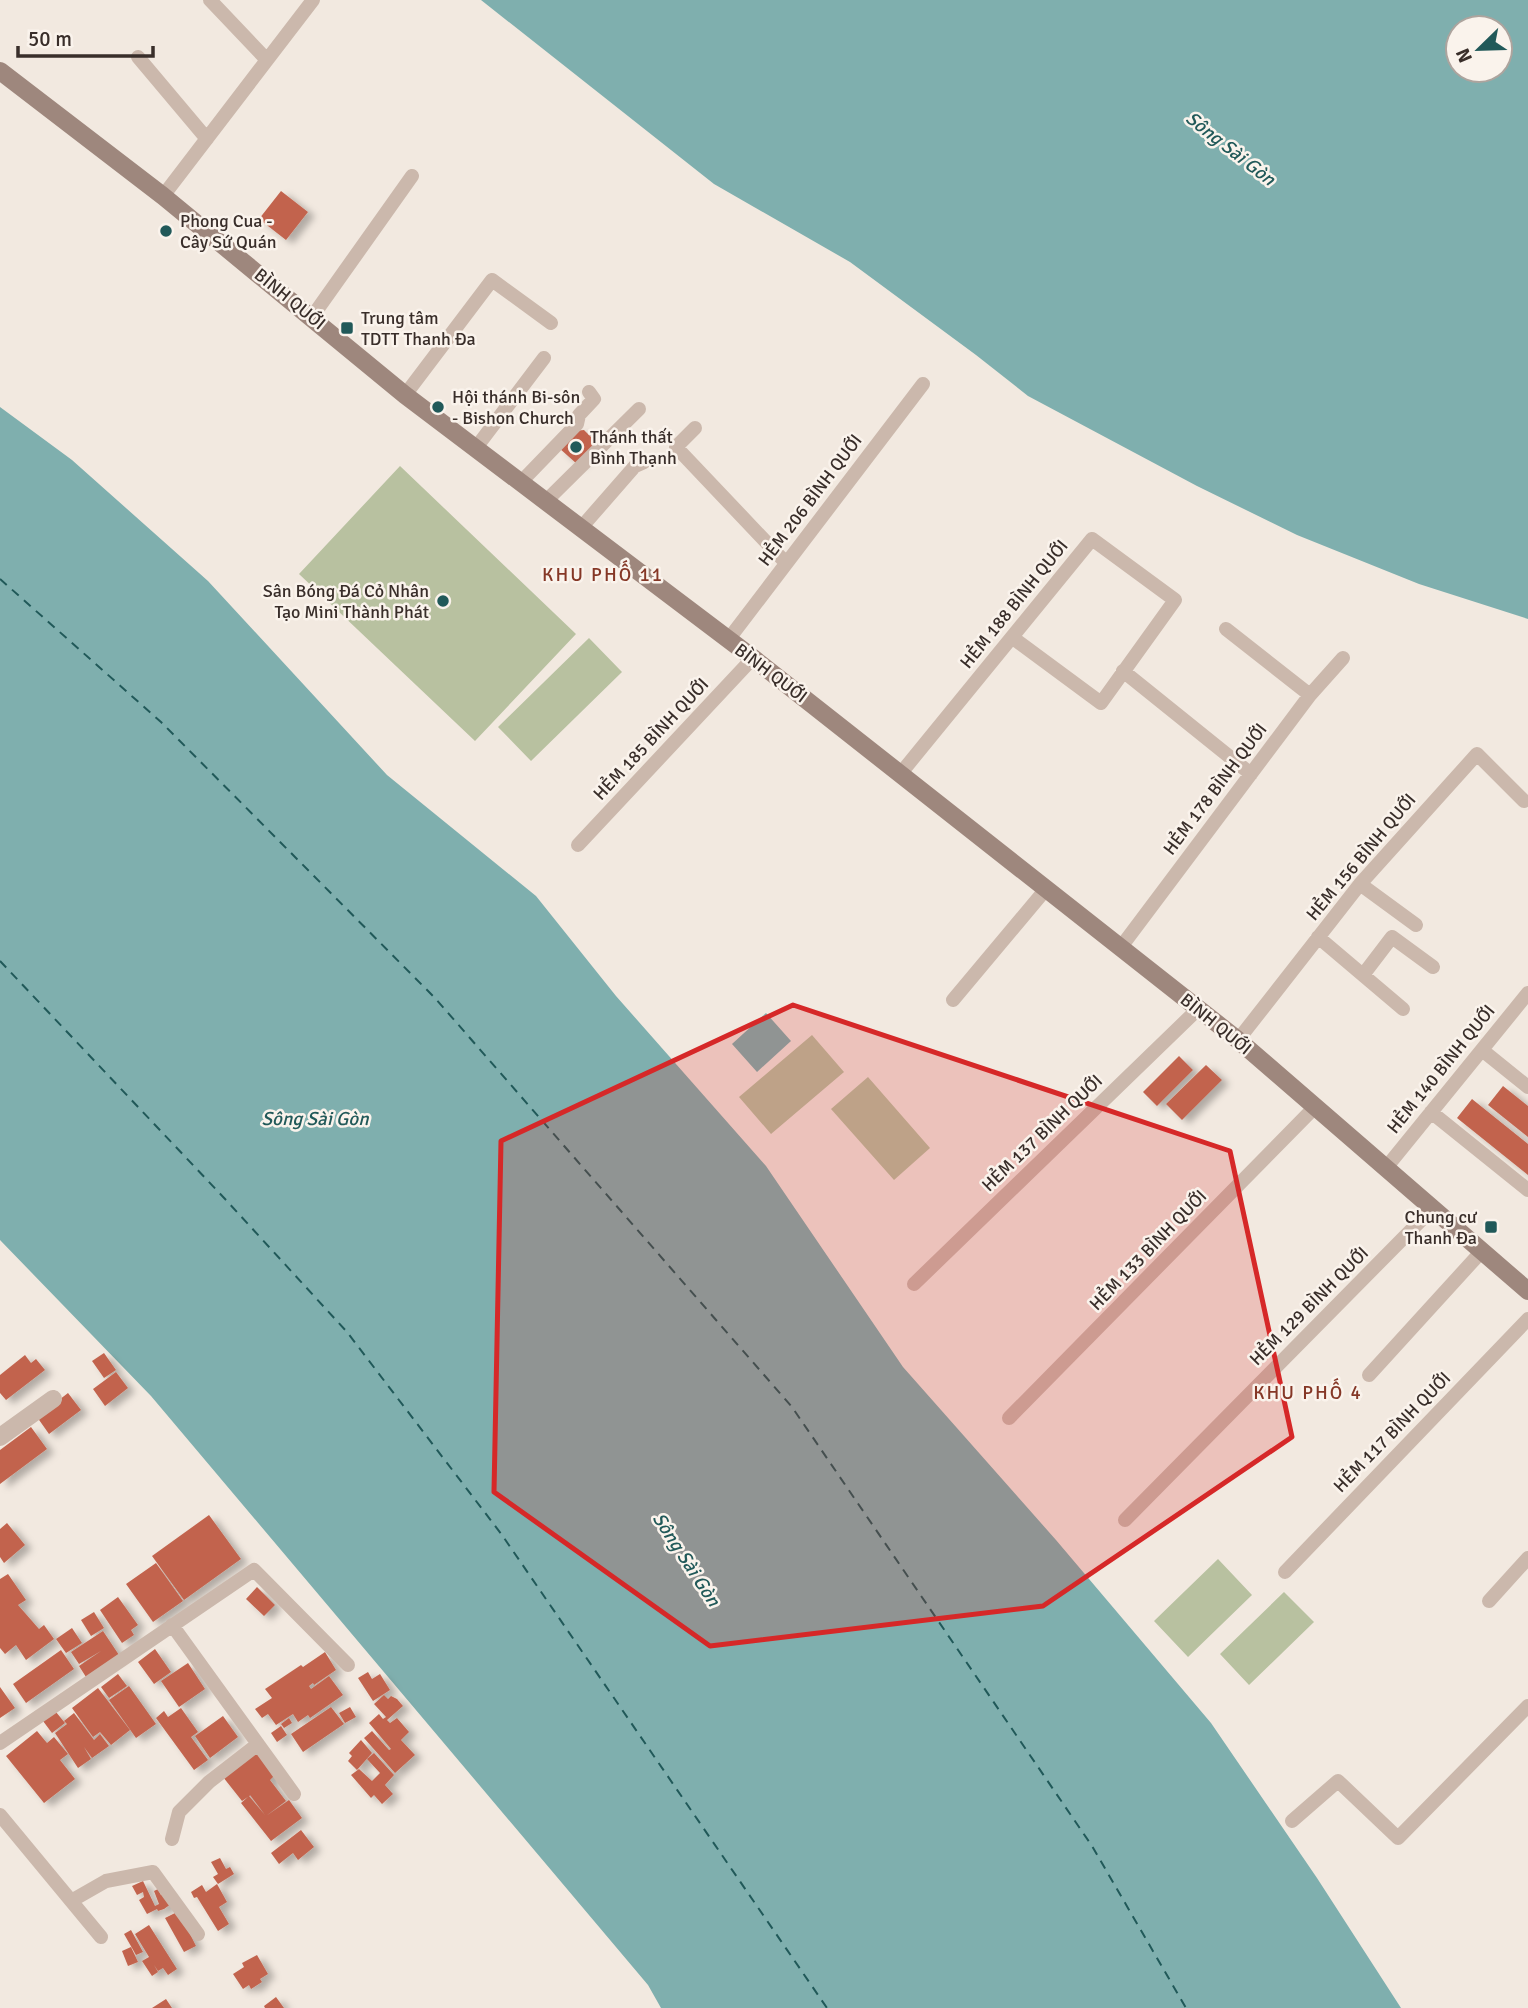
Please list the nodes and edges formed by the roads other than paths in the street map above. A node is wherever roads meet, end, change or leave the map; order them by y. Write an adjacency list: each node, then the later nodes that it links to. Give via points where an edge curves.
1 (210, 0): 4 (street)
2 (313, 0): 4 (street)
3 (138, 57): 6 (street)
4 (267, 60): 6 (street)
5 (0, 71): 8 (main road, BÌNH QUỚI)
6 (207, 139): 8 (street)
7 (412, 176): 9 (street)
8 (163, 196): 9 (main road, BÌNH QUỚI)
9 (312, 317): 14 (main road, BÌNH QUỚI)
10 (551, 323): 14 (street, via 492,280)
11 (544, 358): 17 (street)
12 (923, 384): 22 (street, HẺM 206 BÌNH QUỚI)
13 (589, 392): 19 (street, via 594,399 577,424)
14 (405, 395): 17 (main road, BÌNH QUỚI)
15 (639, 409): 20 (street)
16 (695, 428): 22 (street, via 676,447)
17 (475, 449): 19 (main road, BÌNH QUỚI)
18 (644, 462): 21 (street, via 635,466)
19 (520, 483): 20 (main road, BÌNH QUỚI)
20 (545, 502): 21 (main road, BÌNH QUỚI)
21 (580, 529): 25 (main road, BÌNH QUỚI)
22 (786, 563): 25 (street, HẺM 206 BÌNH QUỚI)
23 (1226, 629): 29 (street)
24 (1013, 638): 28 (street, via 1101,703); 28 (street, HẺM 188 BÌNH QUỚI, via 1092,539 1175,600); 30 (street, HẺM 188 BÌNH QUỚI)
25 (728, 639): 26 (main road, BÌNH QUỚI)
26 (753, 658): 30 (main road, BÌNH QUỚI); 33 (street, HẺM 185 BÌNH QUỚI)
27 (1343, 658): 29 (street, HẺM 178 BÌNH QUỚI)
28 (1123, 671): 31 (street)
29 (1310, 695): 31 (street, HẺM 178 BÌNH QUỚI)
30 (901, 773): 35 (main road, BÌNH QUỚI)
31 (1251, 774): 38 (street, HẺM 178 BÌNH QUỚI)
32 (1524, 801): 34 (street, HẺM 156 BÌNH QUỚI, via 1477,754)
33 (578, 845)
34 (1360, 884): 36 (street); 37 (street, HẺM 156 BÌNH QUỚI)
35 (1045, 889): 38 (main road, BÌNH QUỚI); 42 (street)
36 (1416, 925)
37 (1318, 937): 40 (street); 45 (street, HẺM 156 BÌNH QUỚI)
38 (1121, 947): 44 (main road, BÌNH QUỚI)
39 (1433, 967): 40 (street, via 1392,937)
40 (1363, 975): 43 (street)
41 (1528, 993): 46 (street, HẺM 140 BÌNH QUỚI)
42 (953, 999)
43 (1403, 1009)
44 (1197, 1010): 45 (main road, BÌNH QUỚI); 54 (street, HẺM 137 BÌNH QUỚI)
45 (1238, 1040): 48 (main road, BÌNH QUỚI)
46 (1482, 1049): 47 (street); 49 (street, HẺM 140 BÌNH QUỚI)
47 (1528, 1087)
48 (1314, 1108): 50 (main road, BÌNH QUỚI); 59 (street, HẺM 133 BÌNH QUỚI)
49 (1432, 1112): 50 (street, HẺM 140 BÌNH QUỚI); 51 (street)
50 (1385, 1169): 52 (main road, BÌNH QUỚI)
51 (1528, 1190)
52 (1433, 1208): 53 (main road, BÌNH QUỚI); 61 (street, HẺM 129 BÌNH QUỚI)
53 (1482, 1251): 55 (main road, BÌNH QUỚI); 57 (street)
54 (914, 1284)
55 (1528, 1291)
56 (1528, 1318): 63 (street, HẺM 117 BÌNH QUỚI)
57 (1369, 1375)
58 (53, 1399): 60 (street)
59 (1009, 1418)
60 (0, 1437)
61 (1125, 1520)
62 (1528, 1558): 64 (street)
63 (1285, 1572)
64 (1489, 1601)
65 (173, 1625): 66 (street, via 254,1570); 68 (street); 69 (street)
66 (348, 1665)
67 (1528, 1706): 72 (street, via 1398,1838 1338,1781)
68 (0, 1743)
69 (257, 1744): 70 (street); 73 (street, via 179,1812)
70 (294, 1794)
71 (0, 1815): 74 (street)
72 (1292, 1821)
73 (172, 1839)
74 (71, 1901): 75 (street, via 106,1881 153,1872); 76 (street)
75 (198, 1934)
76 (101, 1937)

